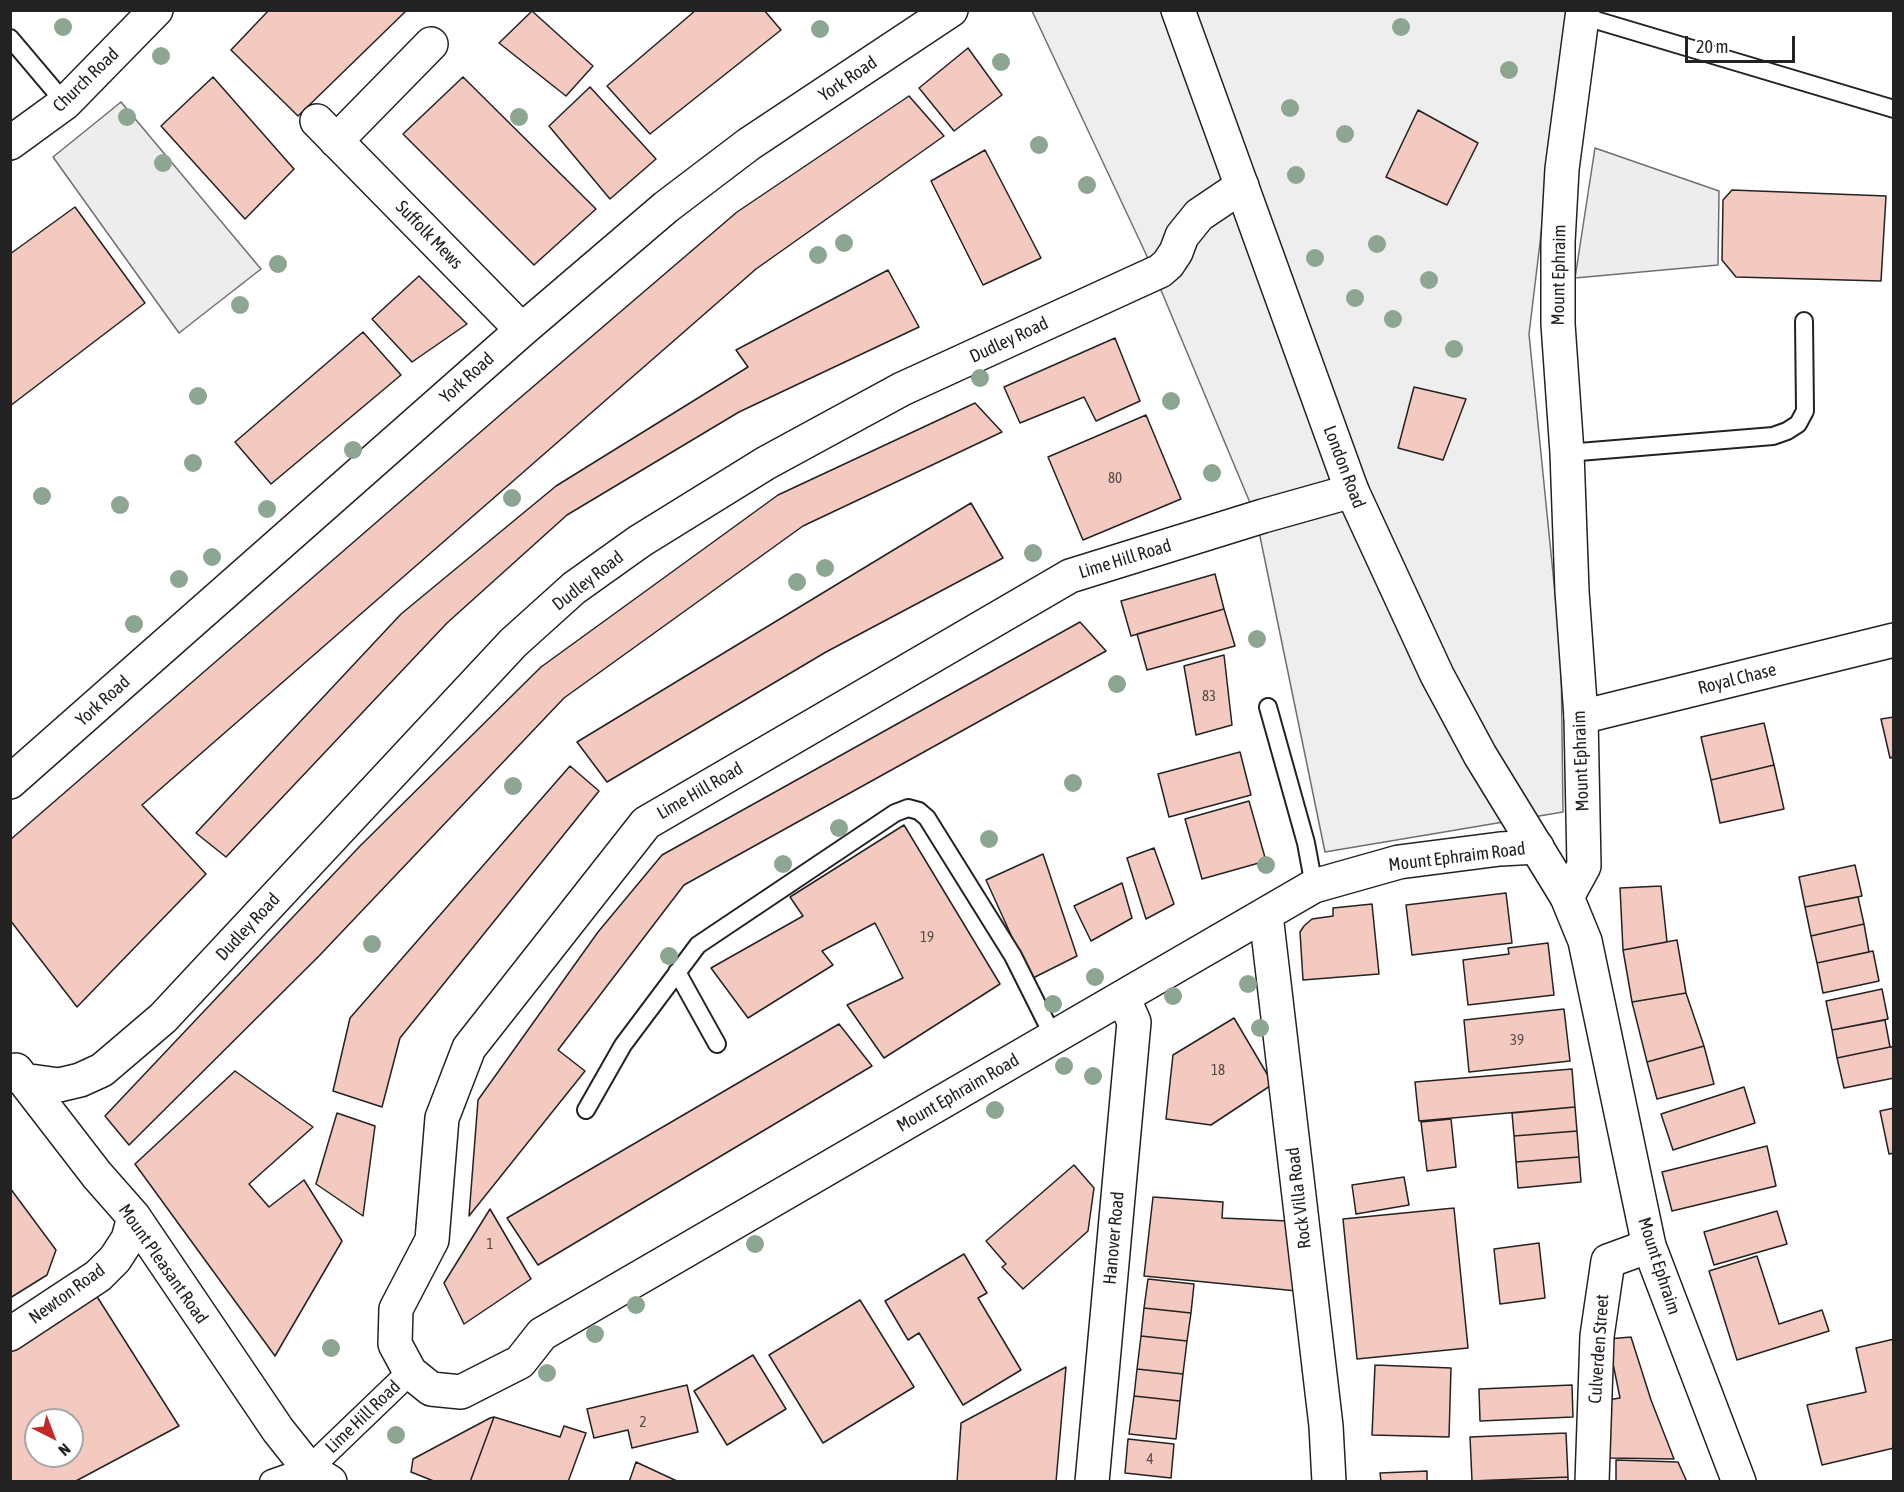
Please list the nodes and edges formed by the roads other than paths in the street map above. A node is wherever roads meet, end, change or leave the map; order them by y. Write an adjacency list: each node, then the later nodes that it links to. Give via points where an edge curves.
1 (156, 10): 7 (main road, Church Road)
2 (951, 10): 12 (main road, York Road, via 740,151 666,207)
3 (1178, 10): 10 (main road, London Road)
4 (1582, 13): 8 (lane); 13 (main road, Mount Ephraim, via 1562,169 1558,242 1558,324)
5 (10, 38): 7 (lane)
6 (430, 44): 12 (main road, Suffolk Mews, via 326,131)
7 (65, 103): 9 (main road, Church Road)
8 (1893, 109)
9 (10, 143)
10 (1242, 186): 14 (main road, London Road); 27 (main road, Dudley Road, via 1199,215 1160,271 849,417 766,462 640,541 574,588 513,643 163,1018 102,1070 80,1080 59,1085)
11 (1804, 321): 13 (lane, via 1805,411 1798,424 1787,431 1773,436)
12 (522, 330): 18 (main road, York Road)
13 (1568, 453): 17 (main road, Mount Ephraim)
14 (1352, 491): 19 (main road, London Road, via 1437,675); 32 (main road, Lime Hill Road, via 1070,576 645,823 469,1048 442,1118 432,1240 396,1309 395,1344)
15 (1893, 640): 17 (main road, Royal Chase)
16 (1268, 707): 20 (lane)
17 (1581, 717): 21 (main road, Mount Ephraim, via 1584,866)
18 (10, 782)
19 (1537, 848): 20 (main road, Mount Ephraim Road, via 1399,862); 21 (main road, London Road)
20 (1314, 886): 22 (main road, Mount Ephraim Road)
21 (1567, 897): 30 (main road, Mount Ephraim, via 1585,941)
22 (1266, 915): 24 (main road, Mount Ephraim Road); 36 (main road, Rock Villa Road, via 1326,1426)
23 (677, 972): 25 (lane, via 698,945 908,808 919,810 927,818 1013,956); 26 (lane); 28 (lane, via 623,1045)
24 (1123, 997): 25 (main road, Mount Ephraim Road); 35 (main road, Hanover Road, via 1134,1022)
25 (1054, 1038): 32 (main road, Mount Ephraim Road, via 542,1334 520,1362 461,1392 431,1389)
26 (717, 1044)
27 (17, 1071): 29 (main road, Mount Pleasant Road)
28 (586, 1110)
29 (134, 1217): 31 (main road, Newton Road, via 128,1239 98,1276); 33 (main road, Mount Pleasant Road, via 246,1386 278,1430)
30 (1649, 1246): 37 (main road, Culverden Street, via 1608,1262 1597,1336); 38 (main road, Mount Ephraim)
31 (10, 1334)
32 (410, 1372): 33 (street, Lime Hill Road)
33 (320, 1475): 34 (street)
34 (272, 1482)
35 (1092, 1482)
36 (1329, 1482)
37 (1592, 1482)
38 (1739, 1482)

